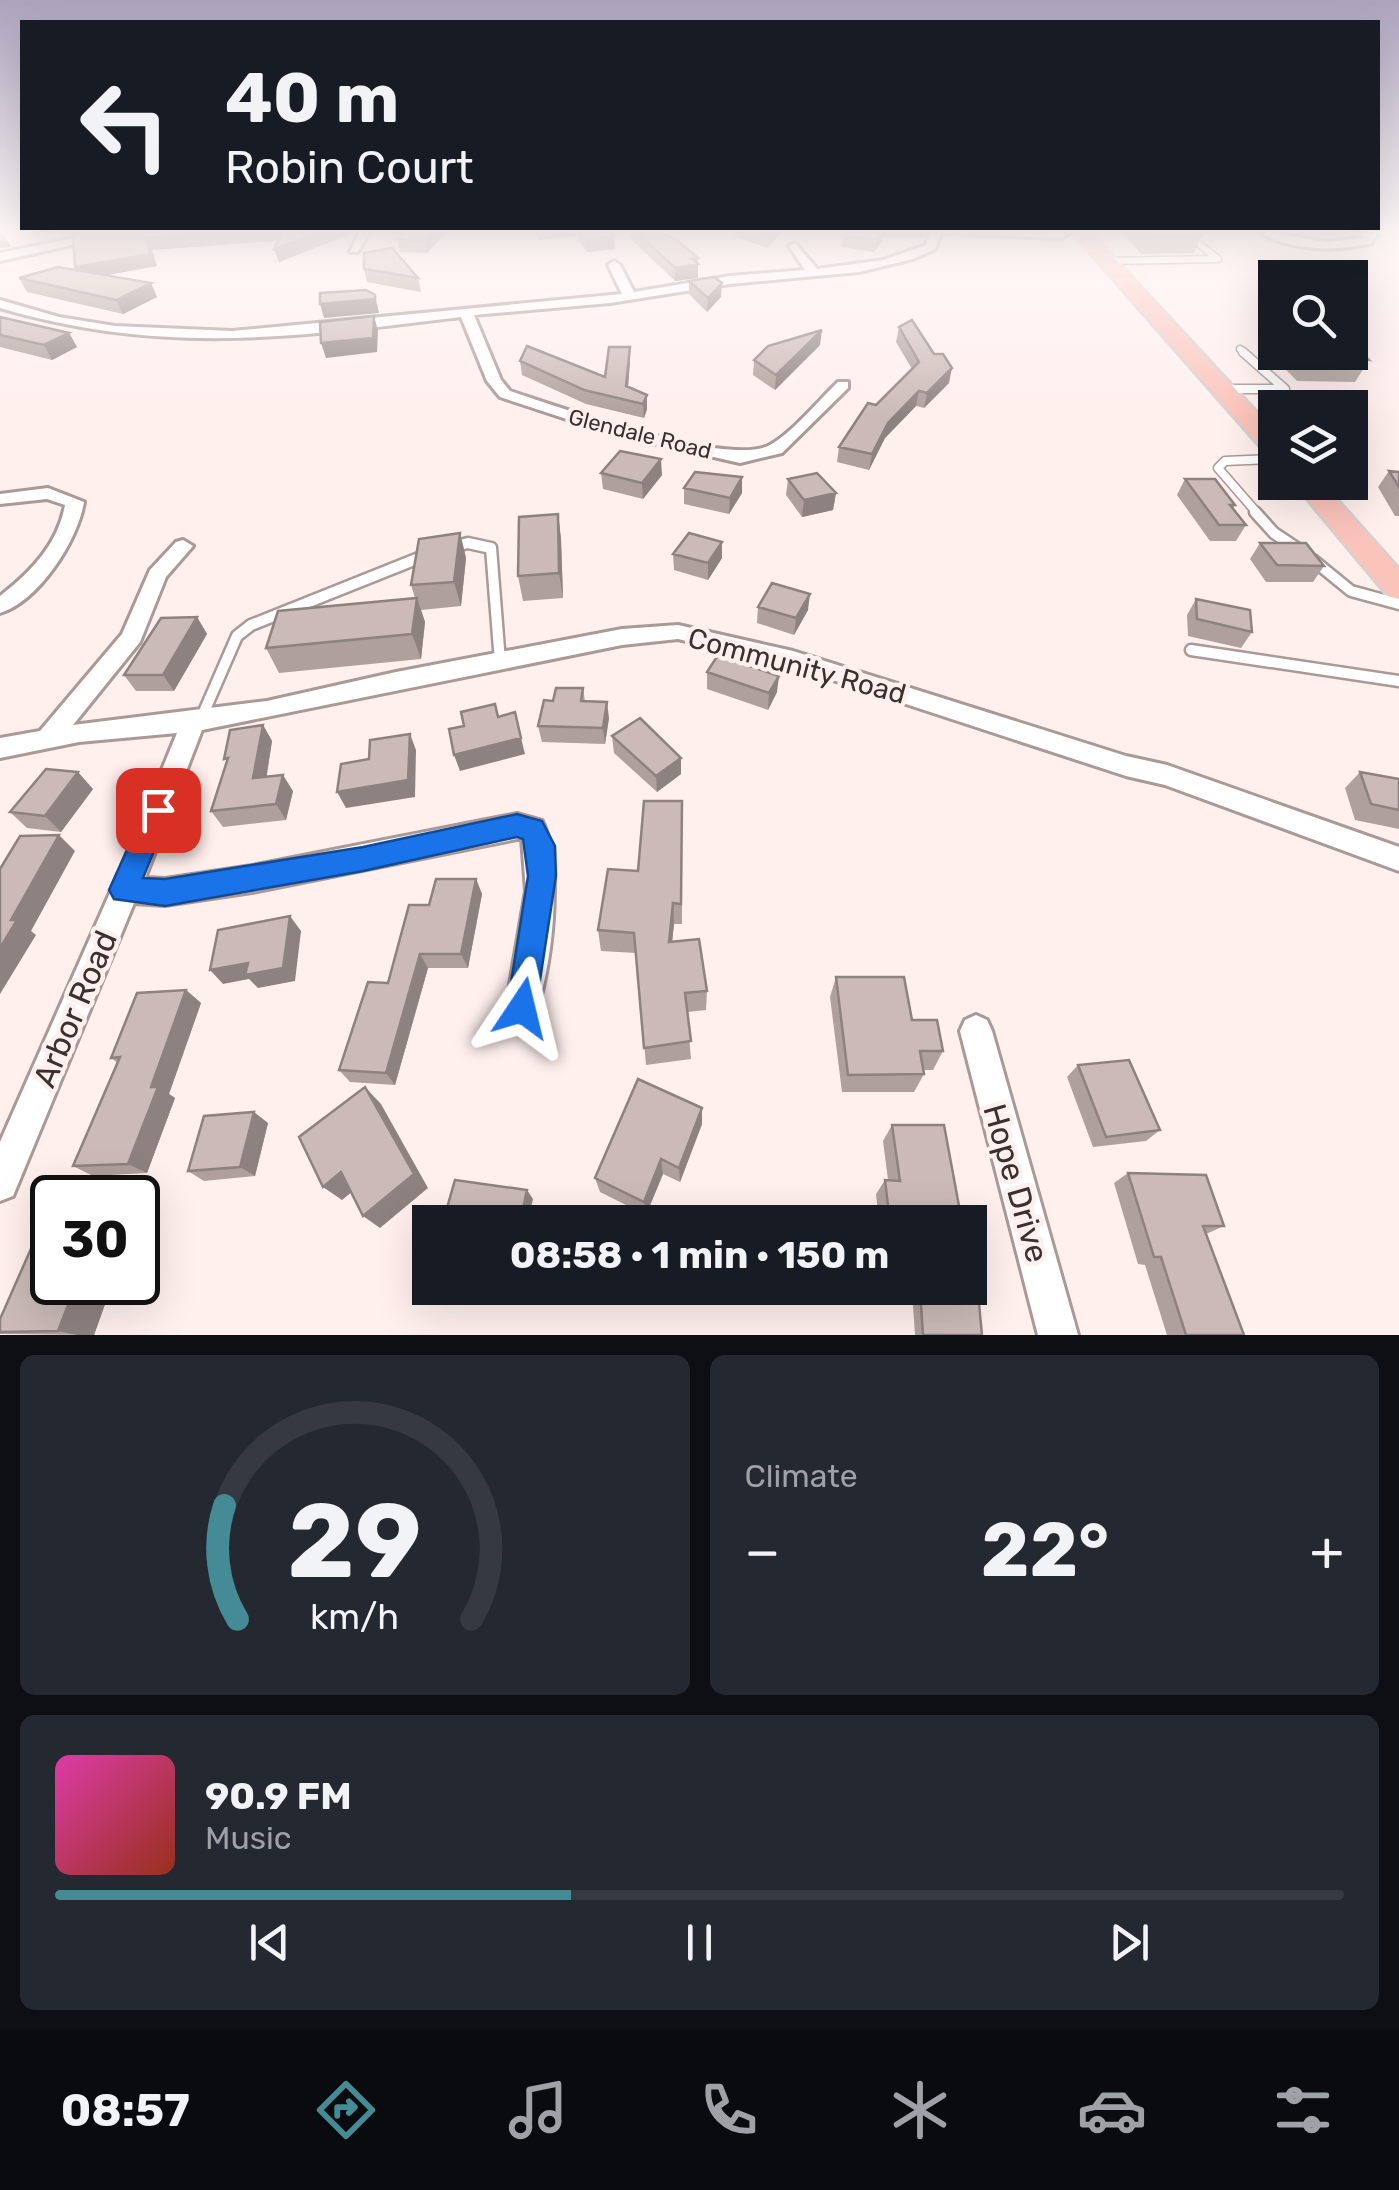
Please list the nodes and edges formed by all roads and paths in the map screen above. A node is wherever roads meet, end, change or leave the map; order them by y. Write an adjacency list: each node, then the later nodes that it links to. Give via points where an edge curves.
1 (628, 292): 4 (street)
2 (657, 292): 4 (street)
3 (1135, 292): 9 (main road)
4 (630, 296): 6 (street)
5 (0, 304): 6 (street, via 75,327 185,336 288,334)
6 (466, 312): 8 (street, Glendale Road, via 505,394 615,430 740,458 776,449)
7 (1240, 348): 9 (lane, via 1284,390)
8 (843, 385)
9 (1222, 389): 10 (main road)
10 (1258, 429)
11 (1258, 460): 16 (lane, via 1225,461 1218,468 1274,533 1310,556 1330,580 1350,593)
12 (0, 500): 17 (street, via 48,493 75,502 66,537)
13 (1322, 500): 15 (main road)
14 (183, 546): 22 (street, via 157,574 132,637)
15 (1395, 580)
16 (1399, 604)
17 (0, 606)
18 (1191, 650): 20 (lane)
19 (500, 662): 21 (street, Community Road); 21 (lane, via 494,555 468,542 251,625 238,636); 24 (street, Community Road, via 622,636 697,635 793,658 1168,776)
20 (1399, 680)
21 (196, 722): 22 (street, Community Road); 25 (street, Arbor Road)
22 (47, 740): 23 (street, Community Road)
23 (0, 748)
24 (1399, 859)
25 (124, 890): 26 (street, via 165,892 517,825 532,830 541,846 542,876); 28 (street, Arbor Road)
26 (522, 1008)
27 (976, 1031): 29 (street, Hope Drive)
28 (0, 1182)
29 (1058, 1335)

